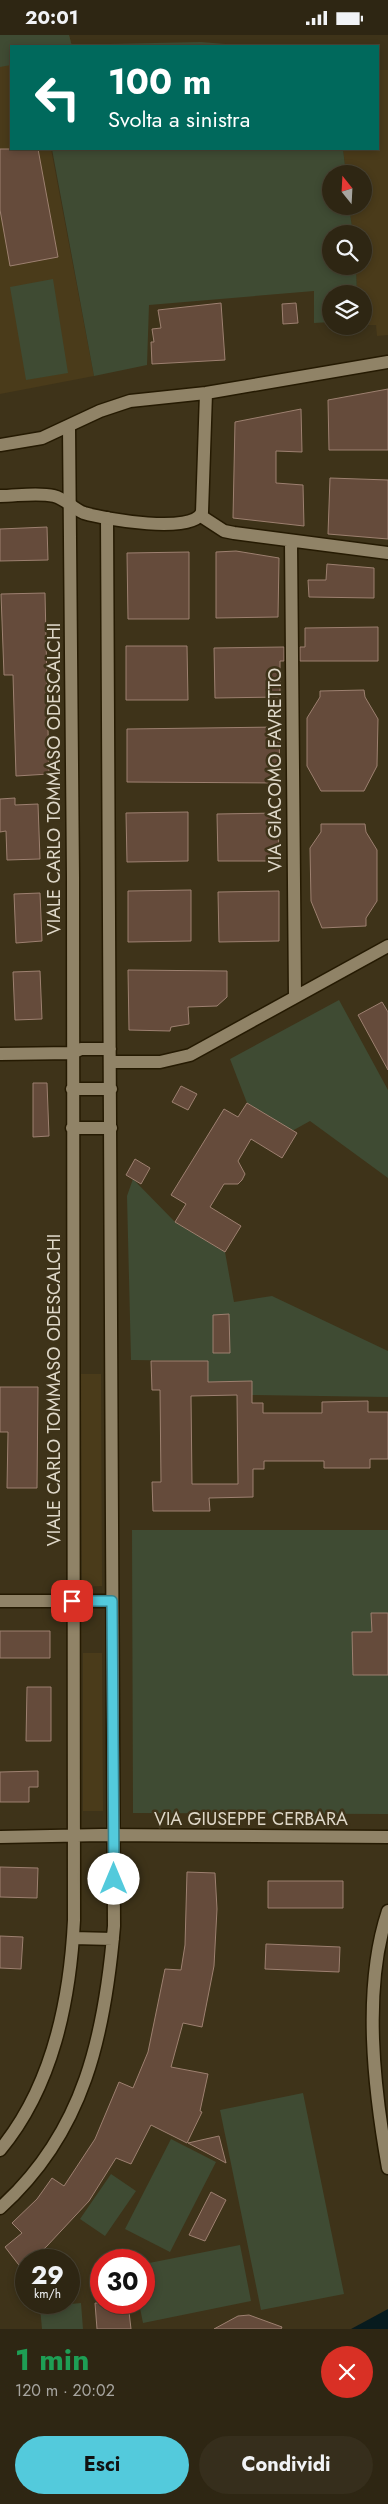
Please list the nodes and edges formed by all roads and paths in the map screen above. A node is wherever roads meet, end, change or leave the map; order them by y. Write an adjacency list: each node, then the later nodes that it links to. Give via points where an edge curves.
1 (388, 362): 2 (street)
2 (206, 393): 3 (street, via 130,401 100,411); 7 (street)
3 (69, 427): 4 (street, via 42,438); 6 (street, VIALE CARLO TOMMASO ODESCALCHI)
4 (0, 445)
5 (0, 496): 6 (street, via 47,495)
6 (70, 504): 8 (street, via 83,512); 14 (street, VIALE CARLO TOMMASO ODESCALCHI)
7 (201, 516): 8 (street, via 190,522 174,524); 9 (street, via 224,531)
8 (107, 518): 13 (street)
9 (291, 542): 10 (street); 12 (street, VIA GIACOMO FAVRETTO)
10 (388, 553)
11 (388, 946): 12 (street)
12 (295, 997): 16 (street, via 190,1055 160,1062)
13 (110, 1049): 14 (street, via 81,1049); 16 (street)
14 (72, 1053): 15 (street); 17 (street, VIALE CARLO TOMMASO ODESCALCHI)
15 (0, 1054)
16 (111, 1062): 18 (street)
17 (72, 1089): 18 (street); 20 (street, VIALE CARLO TOMMASO ODESCALCHI)
18 (111, 1089): 19 (street)
19 (111, 1127): 20 (street); 23 (street)
20 (72, 1128): 22 (street, VIALE CARLO TOMMASO ODESCALCHI)
21 (0, 1601): 22 (street)
22 (72, 1601): 23 (street); 25 (street, VIALE CARLO TOMMASO ODESCALCHI)
23 (112, 1601): 24 (street)
24 (114, 1835): 25 (street); 27 (street, VIA GIUSEPPE CERBARA); 30 (street)
25 (74, 1836): 26 (street); 29 (street, VIALE CARLO TOMMASO ODESCALCHI)
26 (0, 1837)
27 (388, 1837)
28 (388, 1911): 31 (street, via 375,1976)
29 (73, 1938): 30 (street); 33 (street, VIALE CARLO TOMMASO ODESCALCHI, via 69,1979 52,2052 30,2106)
30 (113, 1939): 35 (street, via 100,2033 78,2097 54,2143)
31 (377, 2083): 32 (street); 34 (street)
32 (388, 2095)
33 (0, 2150)
34 (388, 2168)
35 (0, 2208)

